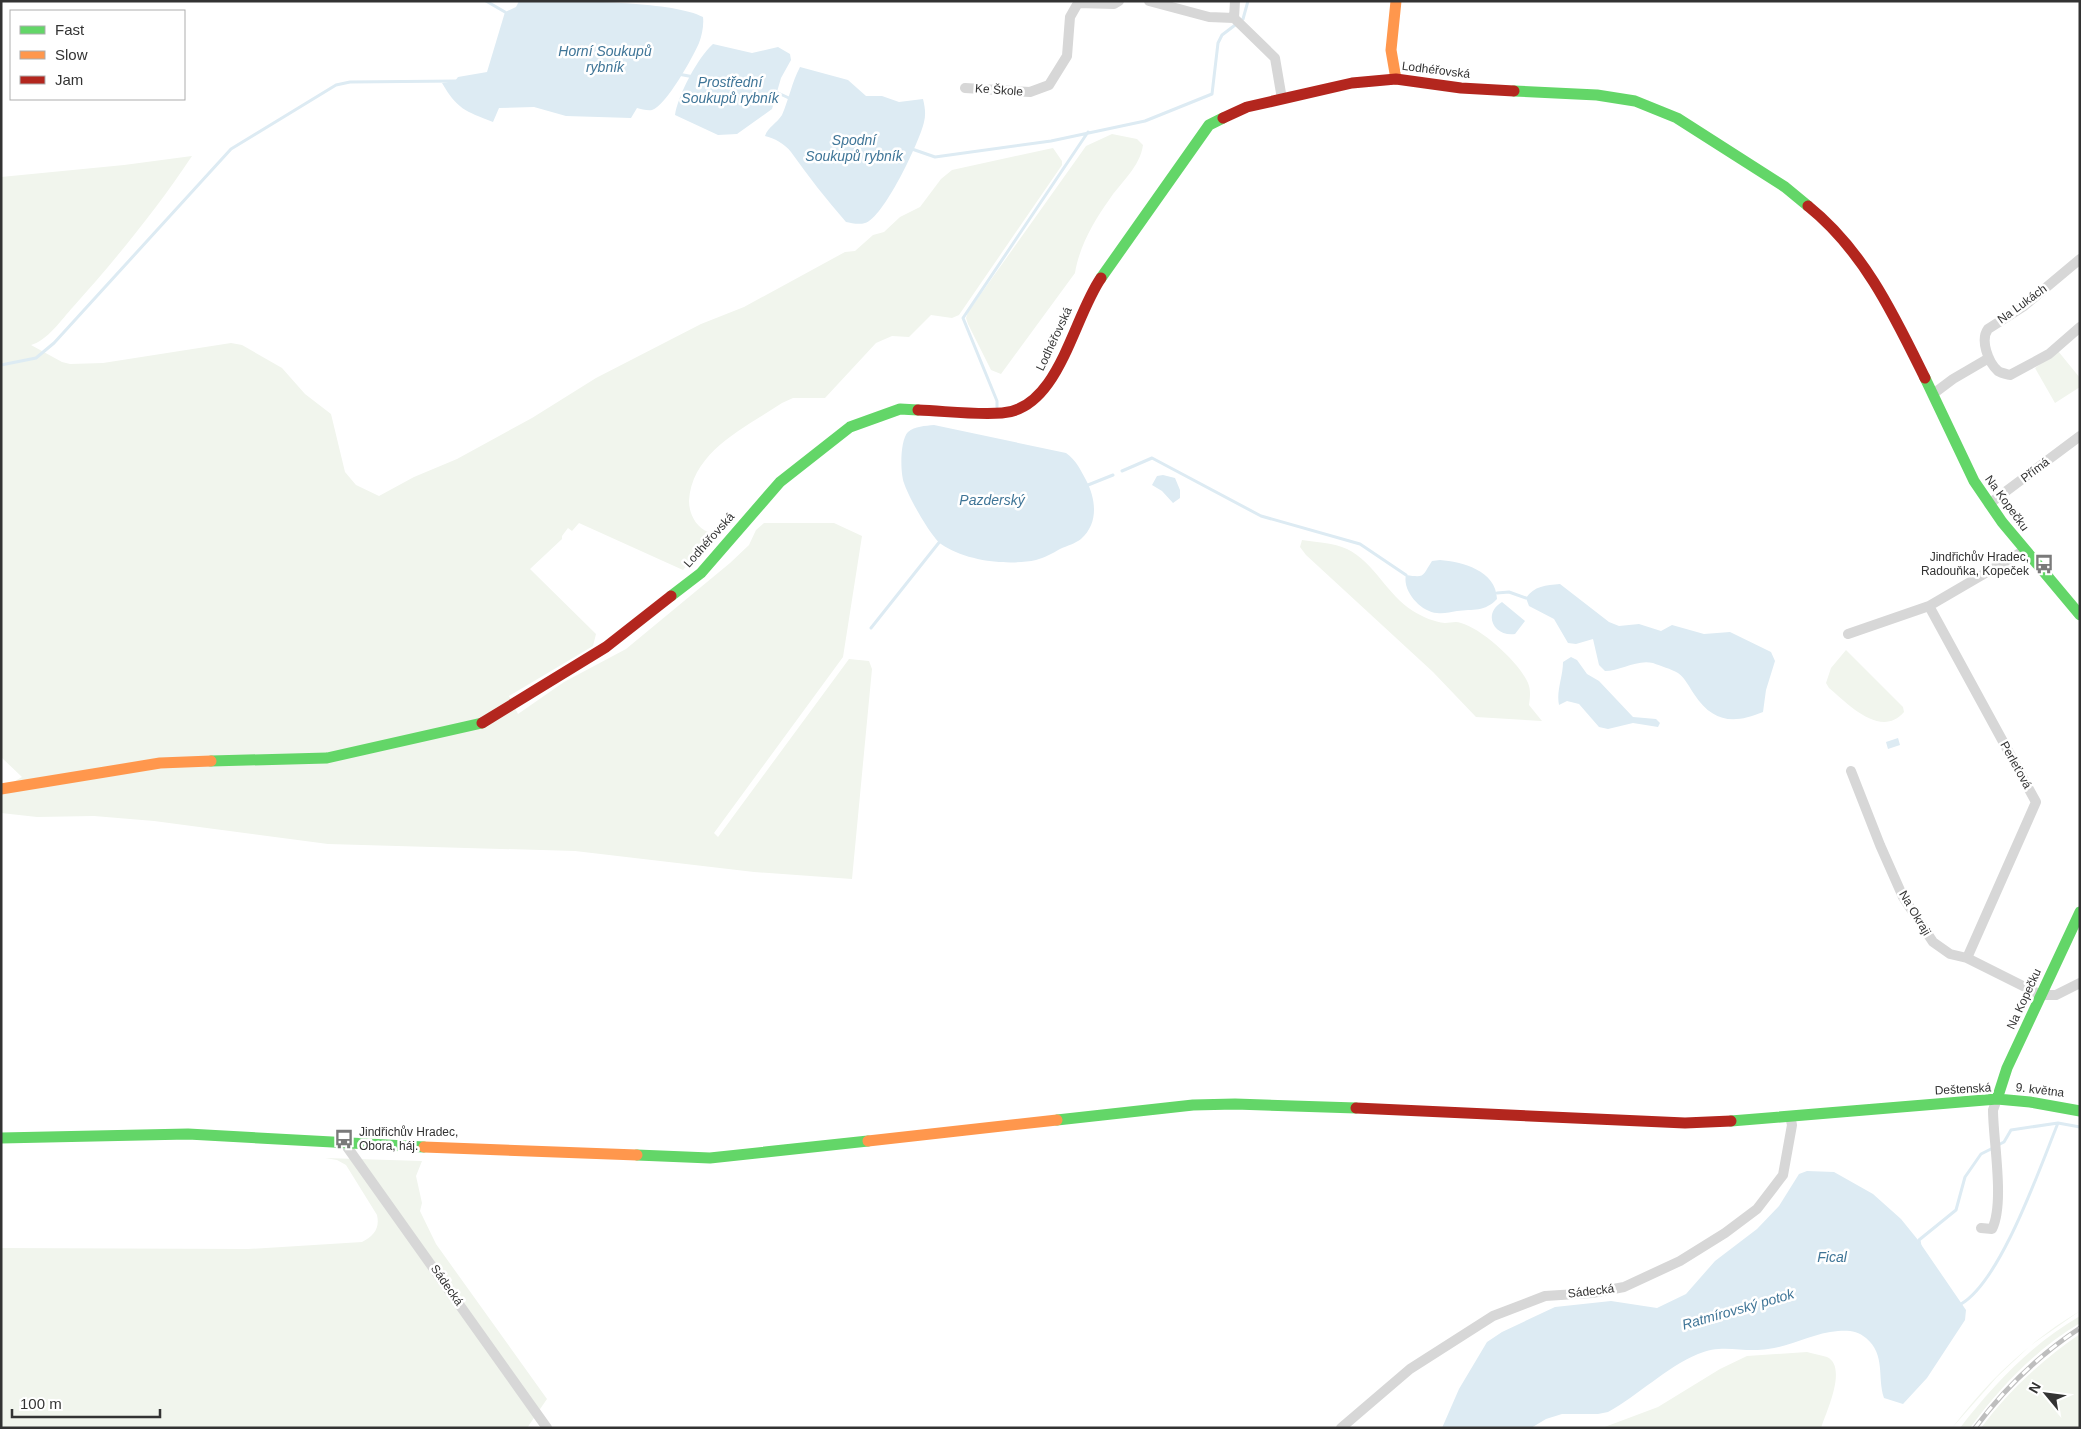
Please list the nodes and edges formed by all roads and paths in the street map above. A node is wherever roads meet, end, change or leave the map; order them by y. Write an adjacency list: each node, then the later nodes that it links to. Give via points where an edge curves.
1 (1119, 1): 7 (street, Ke Škole, via 1114,4 1078,3 1070,17 1067,56 1048,85 1030,92)
2 (1149, 1): 5 (street, via 1208,17)
3 (1235, 1): 5 (street)
4 (1396, 1): 6 (street, via 1390,64)
5 (1234, 18): 8 (street, via 1275,58)
6 (1396, 79): 8 (street, Lodhéřovská, via 1352,83); 12 (street, Lodhéřovská, via 1461,88 1597,95 1635,101 1677,118 1785,187 1816,212 1860,260 1890,304)
7 (965, 88)
8 (1282, 99): 20 (street, Lodhéřovská, via 1247,107 1209,125 1156,205 1096,286 1055,374 1040,394 1023,407 1003,413 900,409 850,427 780,482 701,573 606,647 486,722 328,758 160,763)
9 (2080, 259): 11 (street, Na Lukách, via 2024,306 1988,329 1984,342)
10 (2080, 327): 11 (street, via 2049,354 2010,375 1998,372)
11 (1989, 358): 12 (street)
12 (1933, 394): 14 (street, Na Kopečku, via 1958,450)
13 (2080, 436): 14 (street, Přímá)
14 (1989, 504): 15 (street, Na Kopečku)
15 (2025, 550): 16 (street); 17 (street, Na Kopečku)
16 (1929, 606): 18 (street); 22 (street, Perleťová, via 2036,802)
17 (2080, 615)
18 (1848, 634)
19 (1851, 771): 22 (street, Na Okraji, via 1880,845 1918,923 1942,949)
20 (1, 789)
21 (2080, 912): 24 (street, Na Kopečku)
22 (1967, 958): 24 (street, Na Okraji)
23 (2080, 982): 24 (street, via 2056,995)
24 (2041, 995): 25 (street, Na Kopečku)
25 (1997, 1099): 26 (street, 9. května); 27 (street, Deštenská); 30 (street, Deštenská, via 1993,1110 1996,1222 1992,1229)
26 (2080, 1110)
27 (1790, 1116): 29 (street, Deštenská, via 1684,1122 1235,1104 1193,1105 710,1158); 32 (street, Sádecká, via 1792,1125 1783,1174 1757,1208 1725,1233 1680,1261 1624,1287 1545,1296 1493,1316 1410,1369)
28 (1, 1138): 29 (street, Deštenská, via 188,1134)
29 (345, 1144): 31 (street, Sádecká)
30 (1981, 1228)
31 (547, 1428)
32 (1341, 1428)

